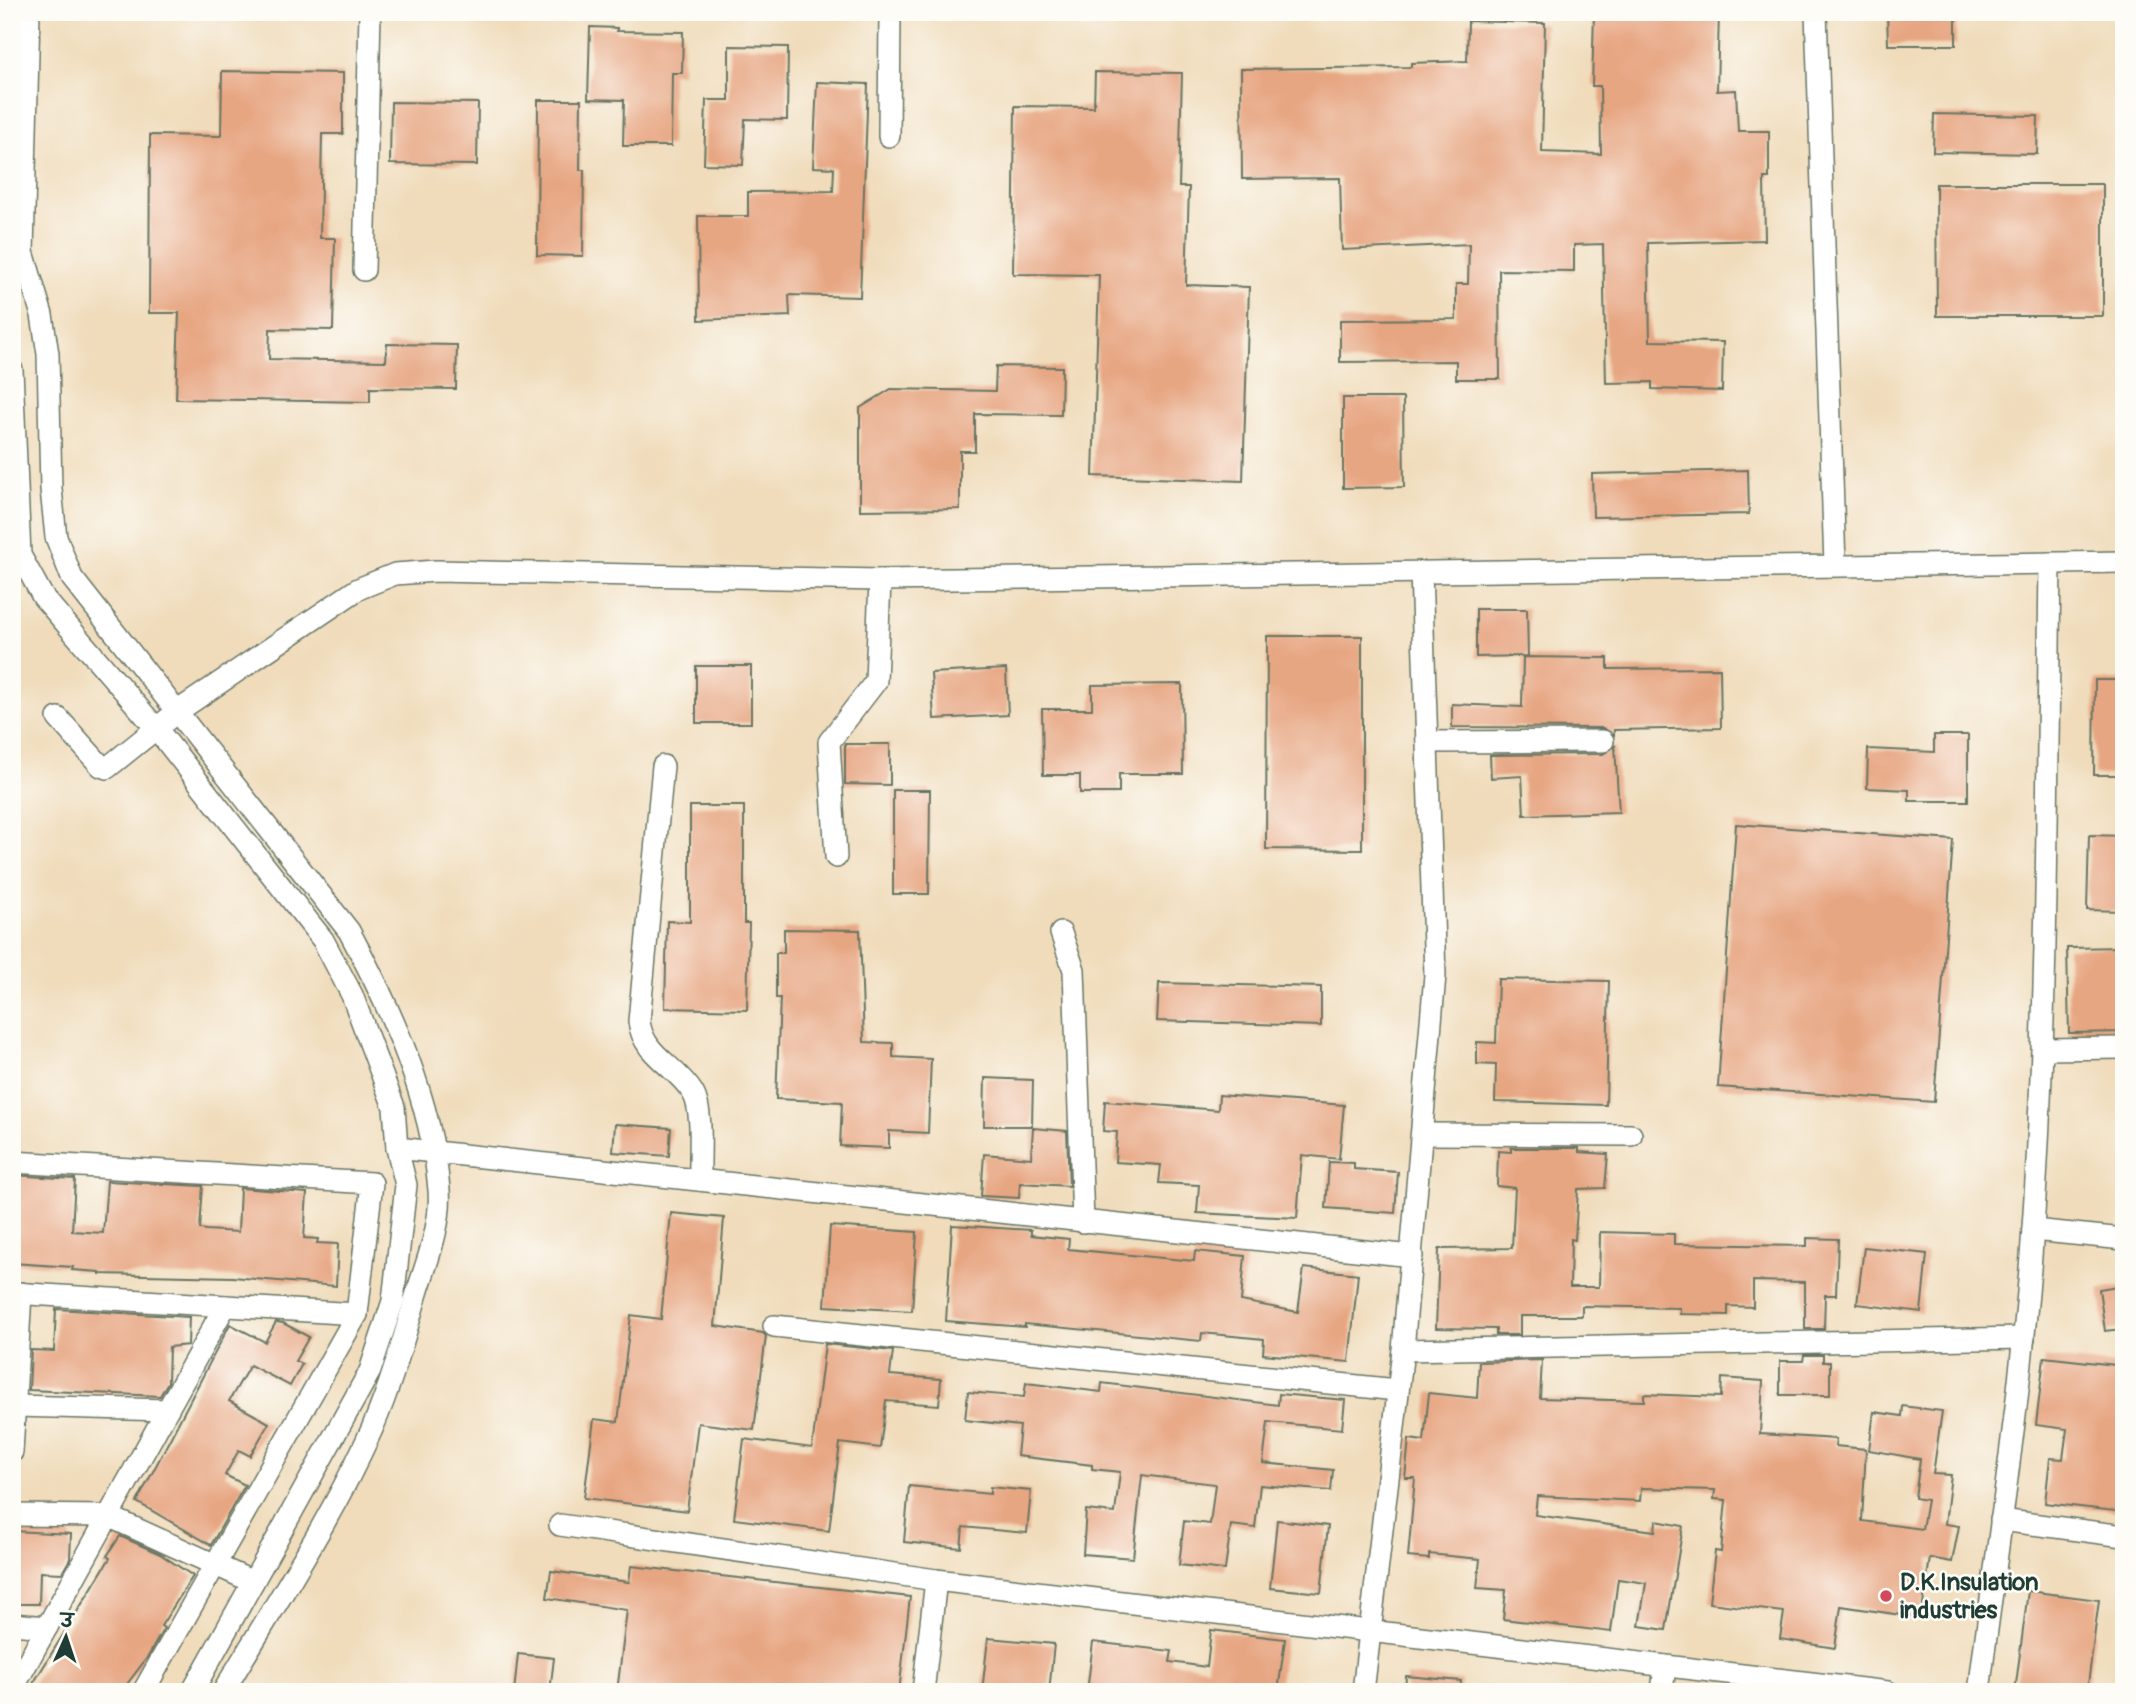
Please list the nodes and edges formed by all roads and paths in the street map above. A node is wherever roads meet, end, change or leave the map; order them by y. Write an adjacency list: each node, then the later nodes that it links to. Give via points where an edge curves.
1 (29, 12): 14 (street, via 23,252 48,354 56,537 72,578)
2 (370, 12): 6 (street)
3 (890, 12): 5 (street)
4 (1816, 12): 11 (street)
5 (889, 136)
6 (364, 270)
7 (12, 370): 8 (street)
8 (15, 523): 16 (street, via 20,555 43,597)
9 (2124, 562): 10 (street)
10 (2050, 563): 11 (street); 23 (street)
11 (1835, 565): 12 (street)
12 (1421, 572): 13 (street); 18 (street)
13 (880, 580): 14 (street, via 436,570 395,574 358,589); 20 (street, via 876,681 829,742)
14 (178, 711): 16 (street); 27 (street, via 349,930 379,985 420,1097)
15 (58, 718): 16 (street, via 104,768)
16 (156, 728): 26 (street, via 323,940 352,995 394,1107)
17 (1603, 741): 18 (street)
18 (1427, 743): 24 (street, via 1435,975)
19 (663, 766): 29 (street, via 640,1035 694,1095)
20 (836, 857)
21 (1061, 933): 30 (street, via 1074,970)
22 (2124, 1048): 23 (street)
23 (2043, 1049): 31 (street)
24 (1422, 1134): 25 (street); 33 (street)
25 (1630, 1135)
26 (397, 1148): 27 (street); 51 (street, via 406,1185 401,1244 393,1301 370,1371)
27 (433, 1151): 29 (street); 59 (street, via 440,1192 433,1240 372,1429 329,1512)
28 (12, 1162): 36 (street, via 372,1182)
29 (700, 1180): 30 (street)
30 (1083, 1222): 33 (street)
31 (2033, 1230): 32 (street); 38 (street)
32 (2124, 1239)
33 (1412, 1256): 39 (street)
34 (17, 1293): 35 (street); 41 (street)
35 (225, 1306): 36 (street); 42 (street)
36 (357, 1314): 49 (street)
37 (774, 1326): 40 (street)
38 (2024, 1338): 39 (street); 46 (street)
39 (1403, 1350): 40 (street)
40 (1397, 1390): 54 (street)
41 (15, 1406): 42 (street); 43 (street)
42 (167, 1410): 45 (street)
43 (12, 1452)
44 (12, 1515): 45 (street)
45 (108, 1516): 49 (street); 53 (street)
46 (2001, 1520): 48 (street); 64 (street)
47 (560, 1525): 50 (street)
48 (2124, 1536)
49 (214, 1564): 51 (street); 57 (street)
50 (936, 1580): 54 (street); 60 (street)
51 (253, 1582): 58 (street)
52 (12, 1624): 53 (street)
53 (47, 1627): 56 (street)
54 (1371, 1631): 55 (street); 61 (street)
55 (1665, 1665): 62 (street); 63 (street)
56 (12, 1690)
57 (144, 1692)
58 (192, 1692)
59 (223, 1692)
60 (923, 1692)
61 (1363, 1692)
62 (1662, 1692)
63 (1888, 1692)
64 (1979, 1692)

